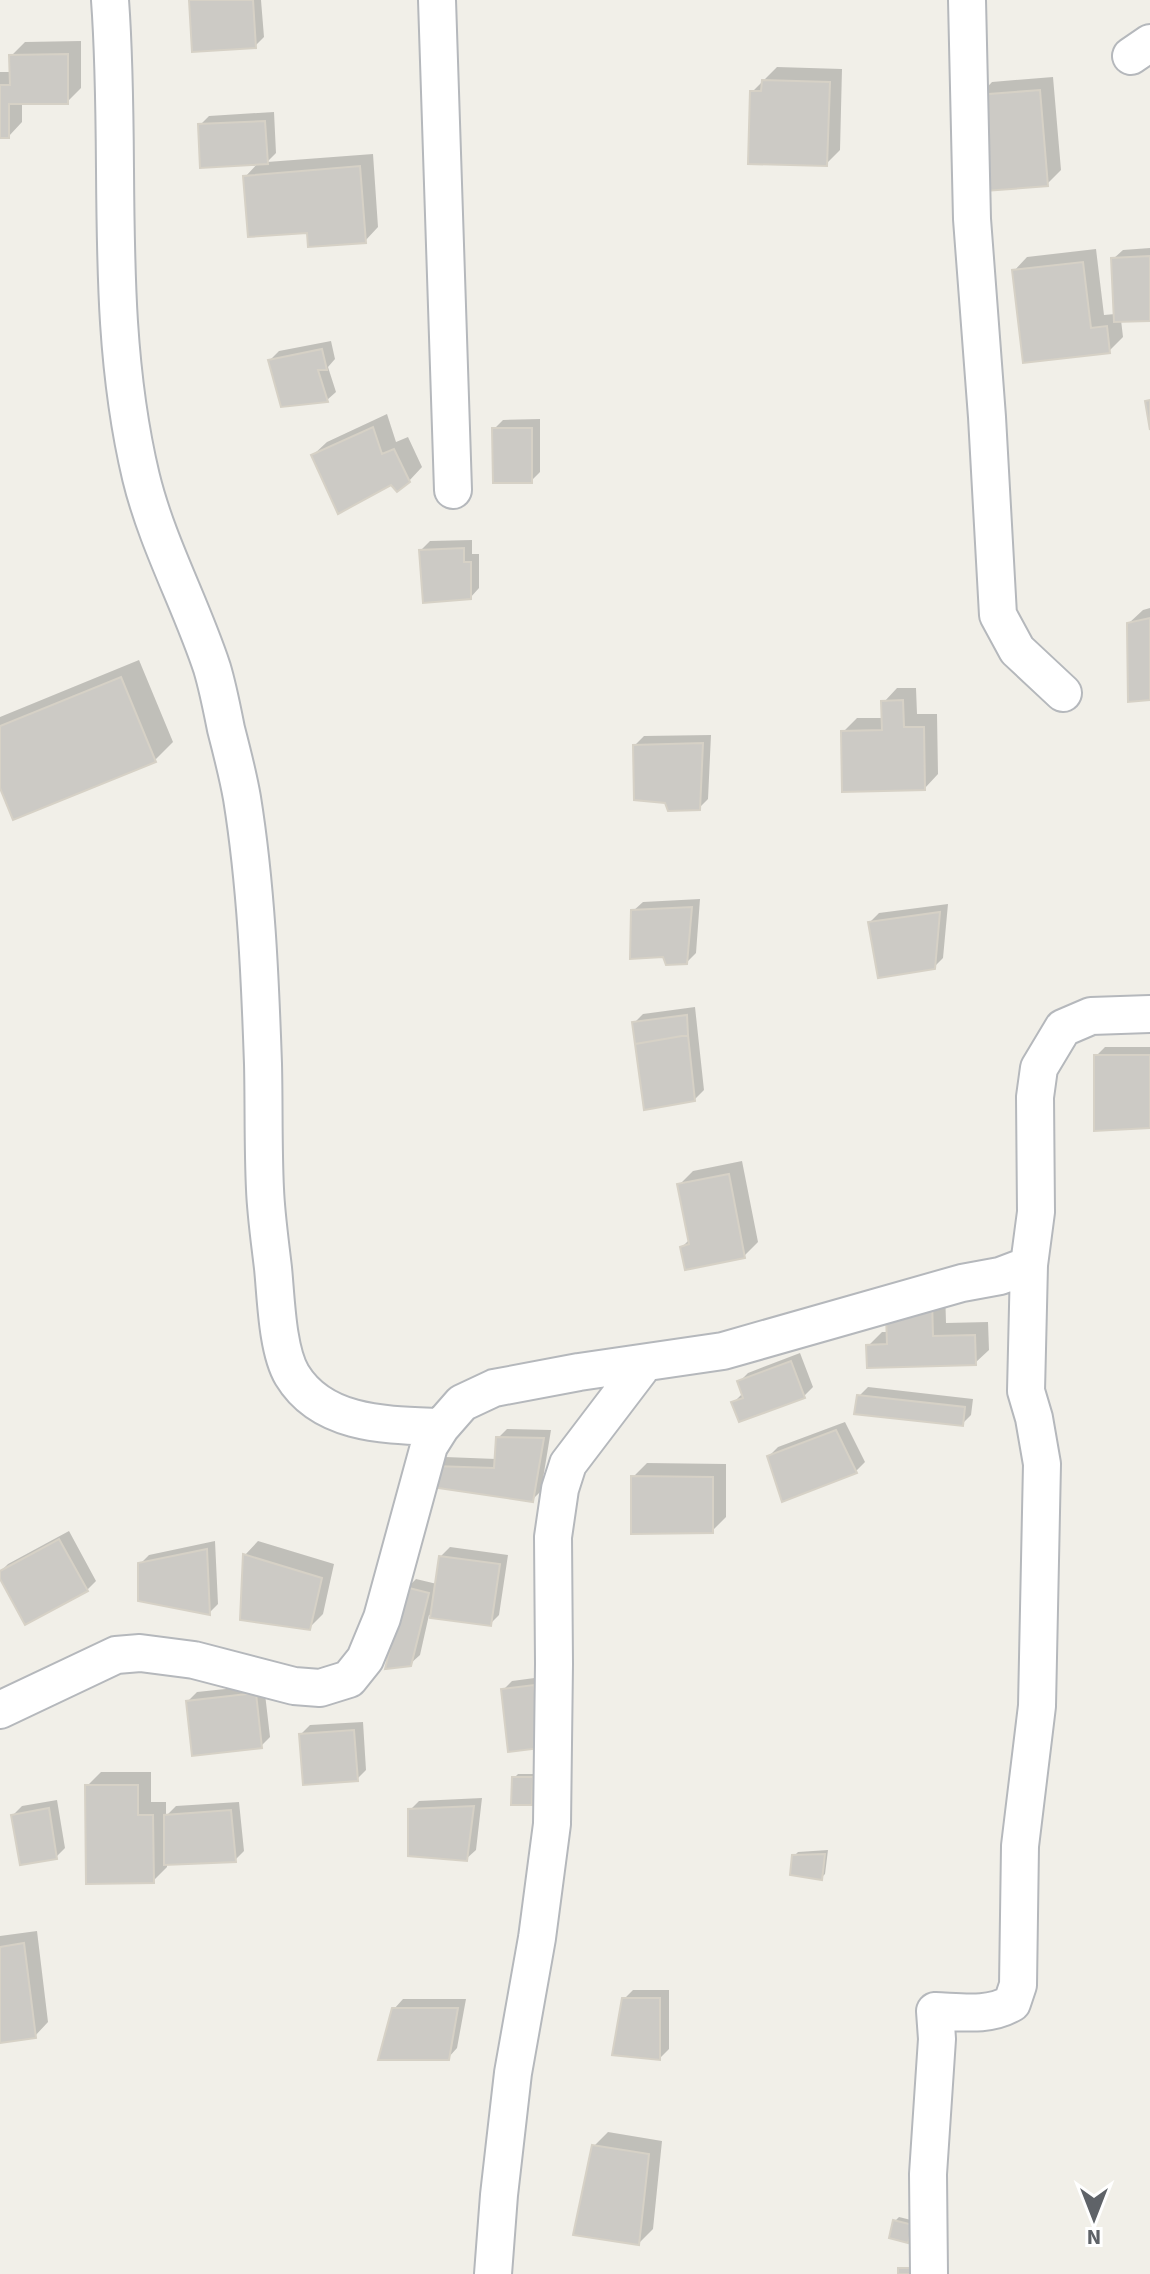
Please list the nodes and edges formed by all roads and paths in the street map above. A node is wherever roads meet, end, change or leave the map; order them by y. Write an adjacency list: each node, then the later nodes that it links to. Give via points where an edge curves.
1 (110, 0): 9 (street, via 115,253 127,398 141,479 212,669 242,797 259,985 265,1191 287,1363 309,1395 338,1415 389,1425)
2 (437, 0): 4 (street)
3 (967, 0): 5 (street, via 972,219 998,615 1017,650)
4 (453, 490)
5 (1063, 693)
6 (1150, 1014): 7 (street, via 1091,1016 1063,1028 1039,1068 1036,1212)
7 (1029, 1265): 8 (street, via 723,1351); 12 (street, via 1026,1391 1042,1464 1037,1706 1020,1846 1018,1985 1012,2003 1003,2009 935,2011)
8 (644, 1364): 9 (street, via 494,1388 462,1403); 11 (street, via 568,1464 560,1489 553,1537 552,1824 513,2073)
9 (441, 1427): 10 (street, via 429,1446 382,1618 365,1659 349,1679 320,1688 294,1686 194,1660 116,1655)
10 (0, 1710)
11 (493, 2274)
12 (929, 2274)

